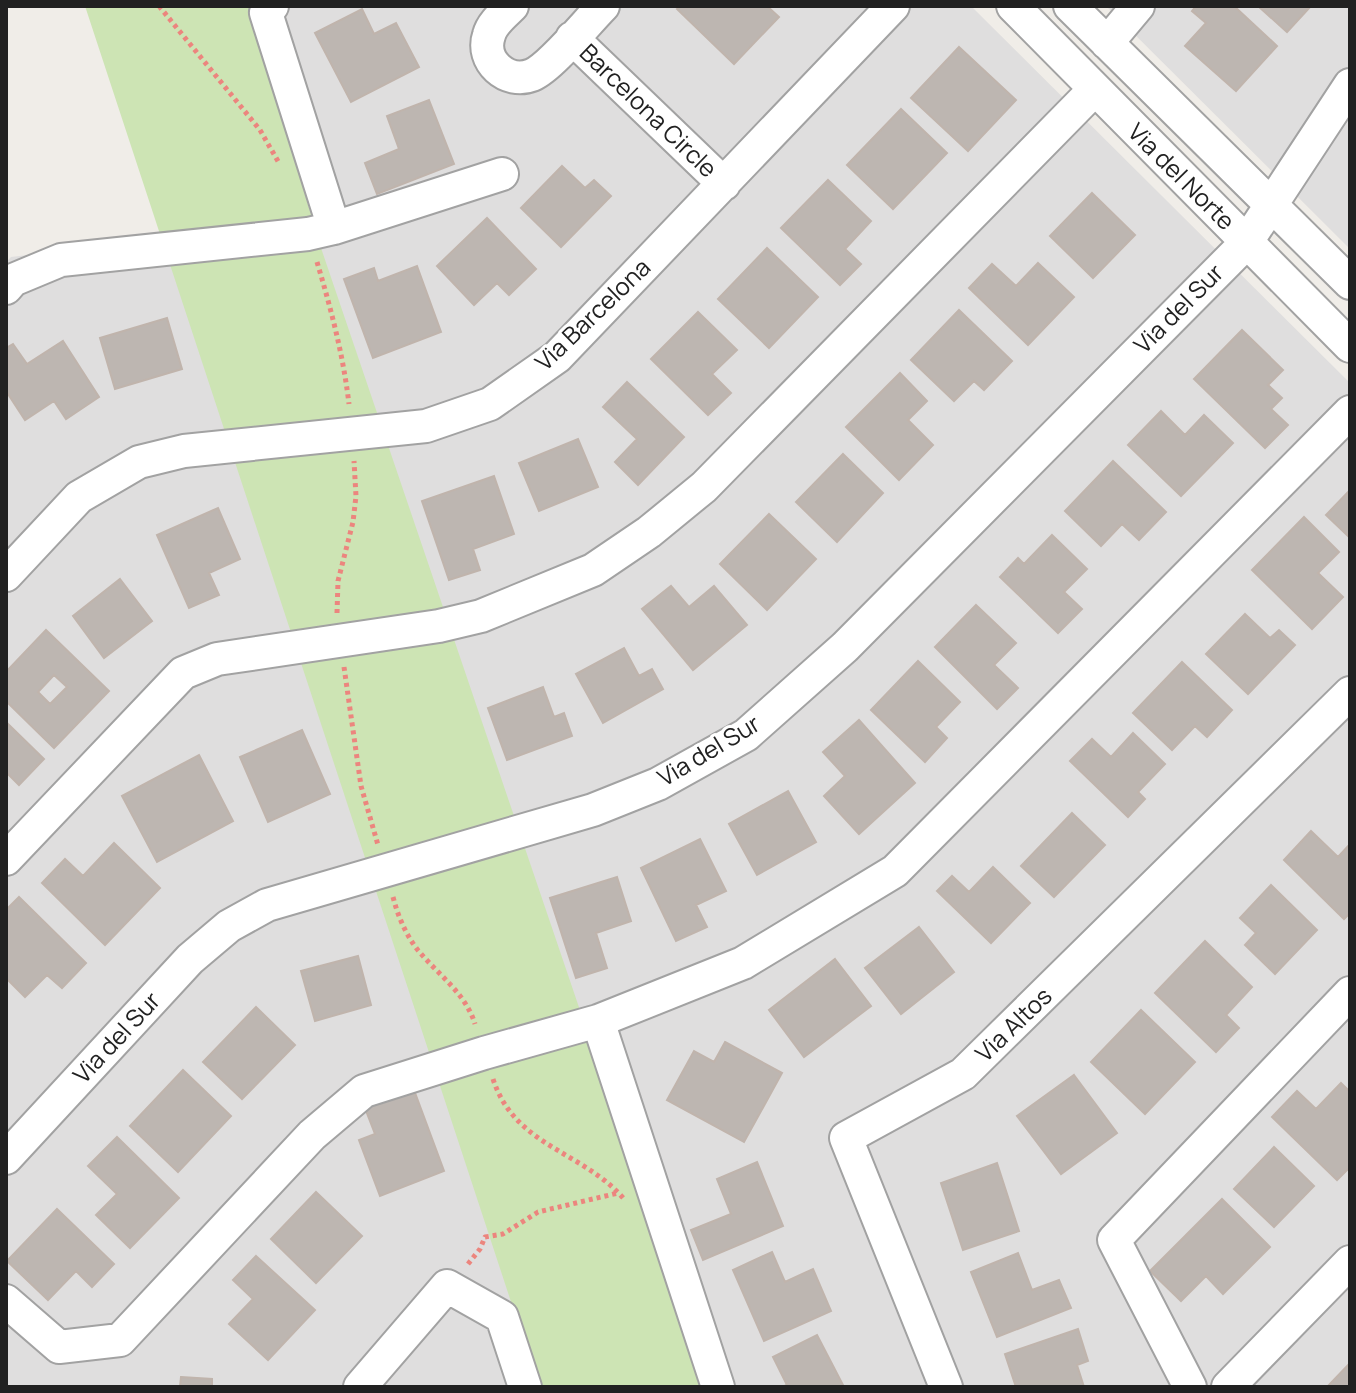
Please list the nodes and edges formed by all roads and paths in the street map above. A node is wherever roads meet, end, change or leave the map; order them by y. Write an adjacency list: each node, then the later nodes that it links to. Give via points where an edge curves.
1 (159, 6): 13 (path, via 260,130)
2 (272, 6): 17 (street, via 266,13)
3 (512, 6): 9 (street, Barcelona Circle, via 489,33 488,55 501,72 521,78 532,75)
4 (603, 6): 9 (street, Barcelona Circle)
5 (893, 6): 15 (street, Via Barcelona)
6 (1013, 6): 12 (street, Via del Norte)
7 (1070, 6): 10 (street, Via del Norte)
8 (1138, 6): 10 (street)
9 (572, 38): 15 (street, Barcelona Circle)
10 (1107, 43): 16 (street, Via del Norte)
11 (1350, 85): 16 (street, Via del Sur)
12 (1095, 89): 18 (street, Via del Norte); 26 (street, via 715,477 649,532 593,570 481,616 217,659 183,673)
13 (281, 166)
14 (502, 174): 17 (street)
15 (724, 184): 24 (street, Via Barcelona, via 557,357 490,404 426,426 184,451 139,462 79,497)
16 (1269, 205): 18 (street, Via del Sur); 19 (street, Via del Norte)
17 (321, 231): 20 (street, via 61,260); 22 (path)
18 (1246, 243): 21 (street, Via del Norte); 31 (street, Via del Sur, via 845,647 746,735 658,784 593,810 267,905 229,926 190,959)
19 (1350, 283)
20 (6, 288)
21 (1350, 346)
22 (349, 403)
23 (1350, 412): 29 (street, via 895,871 743,963)
24 (6, 575)
25 (1350, 693): 40 (street, Via Altos, via 963,1074 846,1138)
26 (6, 859)
27 (394, 902): 30 (path, via 418,950 472,1013)
28 (1350, 993): 41 (street, via 1114,1240)
29 (598, 1021): 30 (street); 39 (street)
30 (484, 1053): 32 (path, via 498,1093 529,1133); 36 (street, via 364,1091 312,1135 120,1340 59,1347)
31 (6, 1158)
32 (619, 1193): 33 (path); 35 (path, via 538,1212 503,1234 485,1237)
33 (628, 1204)
34 (1350, 1262): 42 (street)
35 (447, 1286): 37 (street); 38 (street, via 502,1317)
36 (6, 1301)
37 (360, 1387)
38 (525, 1387)
39 (718, 1387)
40 (946, 1387)
41 (1190, 1387)
42 (1228, 1387)

